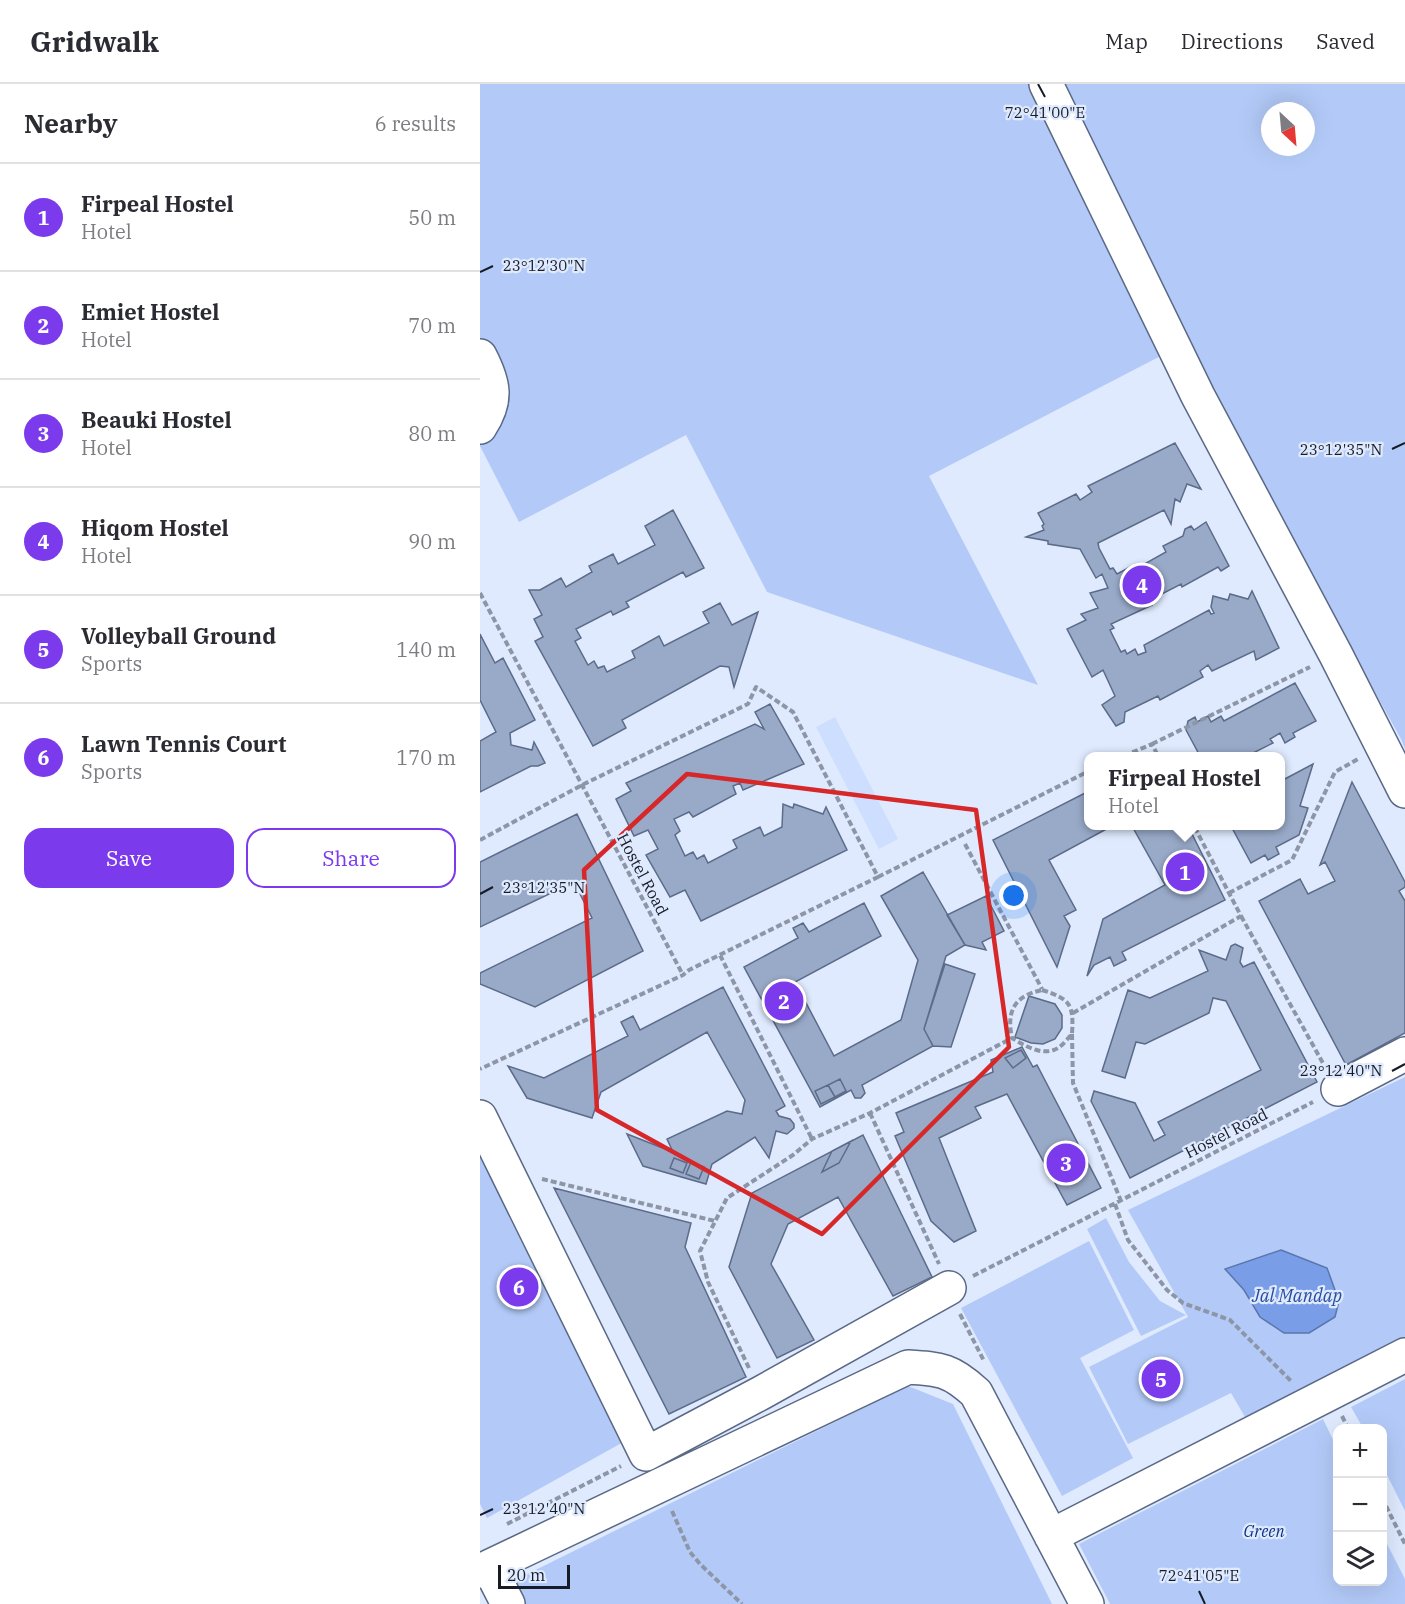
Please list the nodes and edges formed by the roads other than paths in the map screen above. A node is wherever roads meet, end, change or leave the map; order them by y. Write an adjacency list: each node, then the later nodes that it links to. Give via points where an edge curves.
1 (1046, 84): 4 (lane, via 1198,396)
2 (480, 356): 3 (lane, via 493,397)
3 (480, 427)
4 (1405, 791)
5 (1405, 1054): 6 (lane)
6 (1338, 1089)
7 (480, 1117): 8 (lane, via 646,1454)
8 (949, 1288)
9 (1405, 1356): 10 (lane)
10 (1052, 1536): 11 (lane, via 976,1393 959,1377 938,1369 908,1367); 13 (lane)
11 (485, 1569): 12 (lane)
12 (508, 1604)
13 (1087, 1604)

